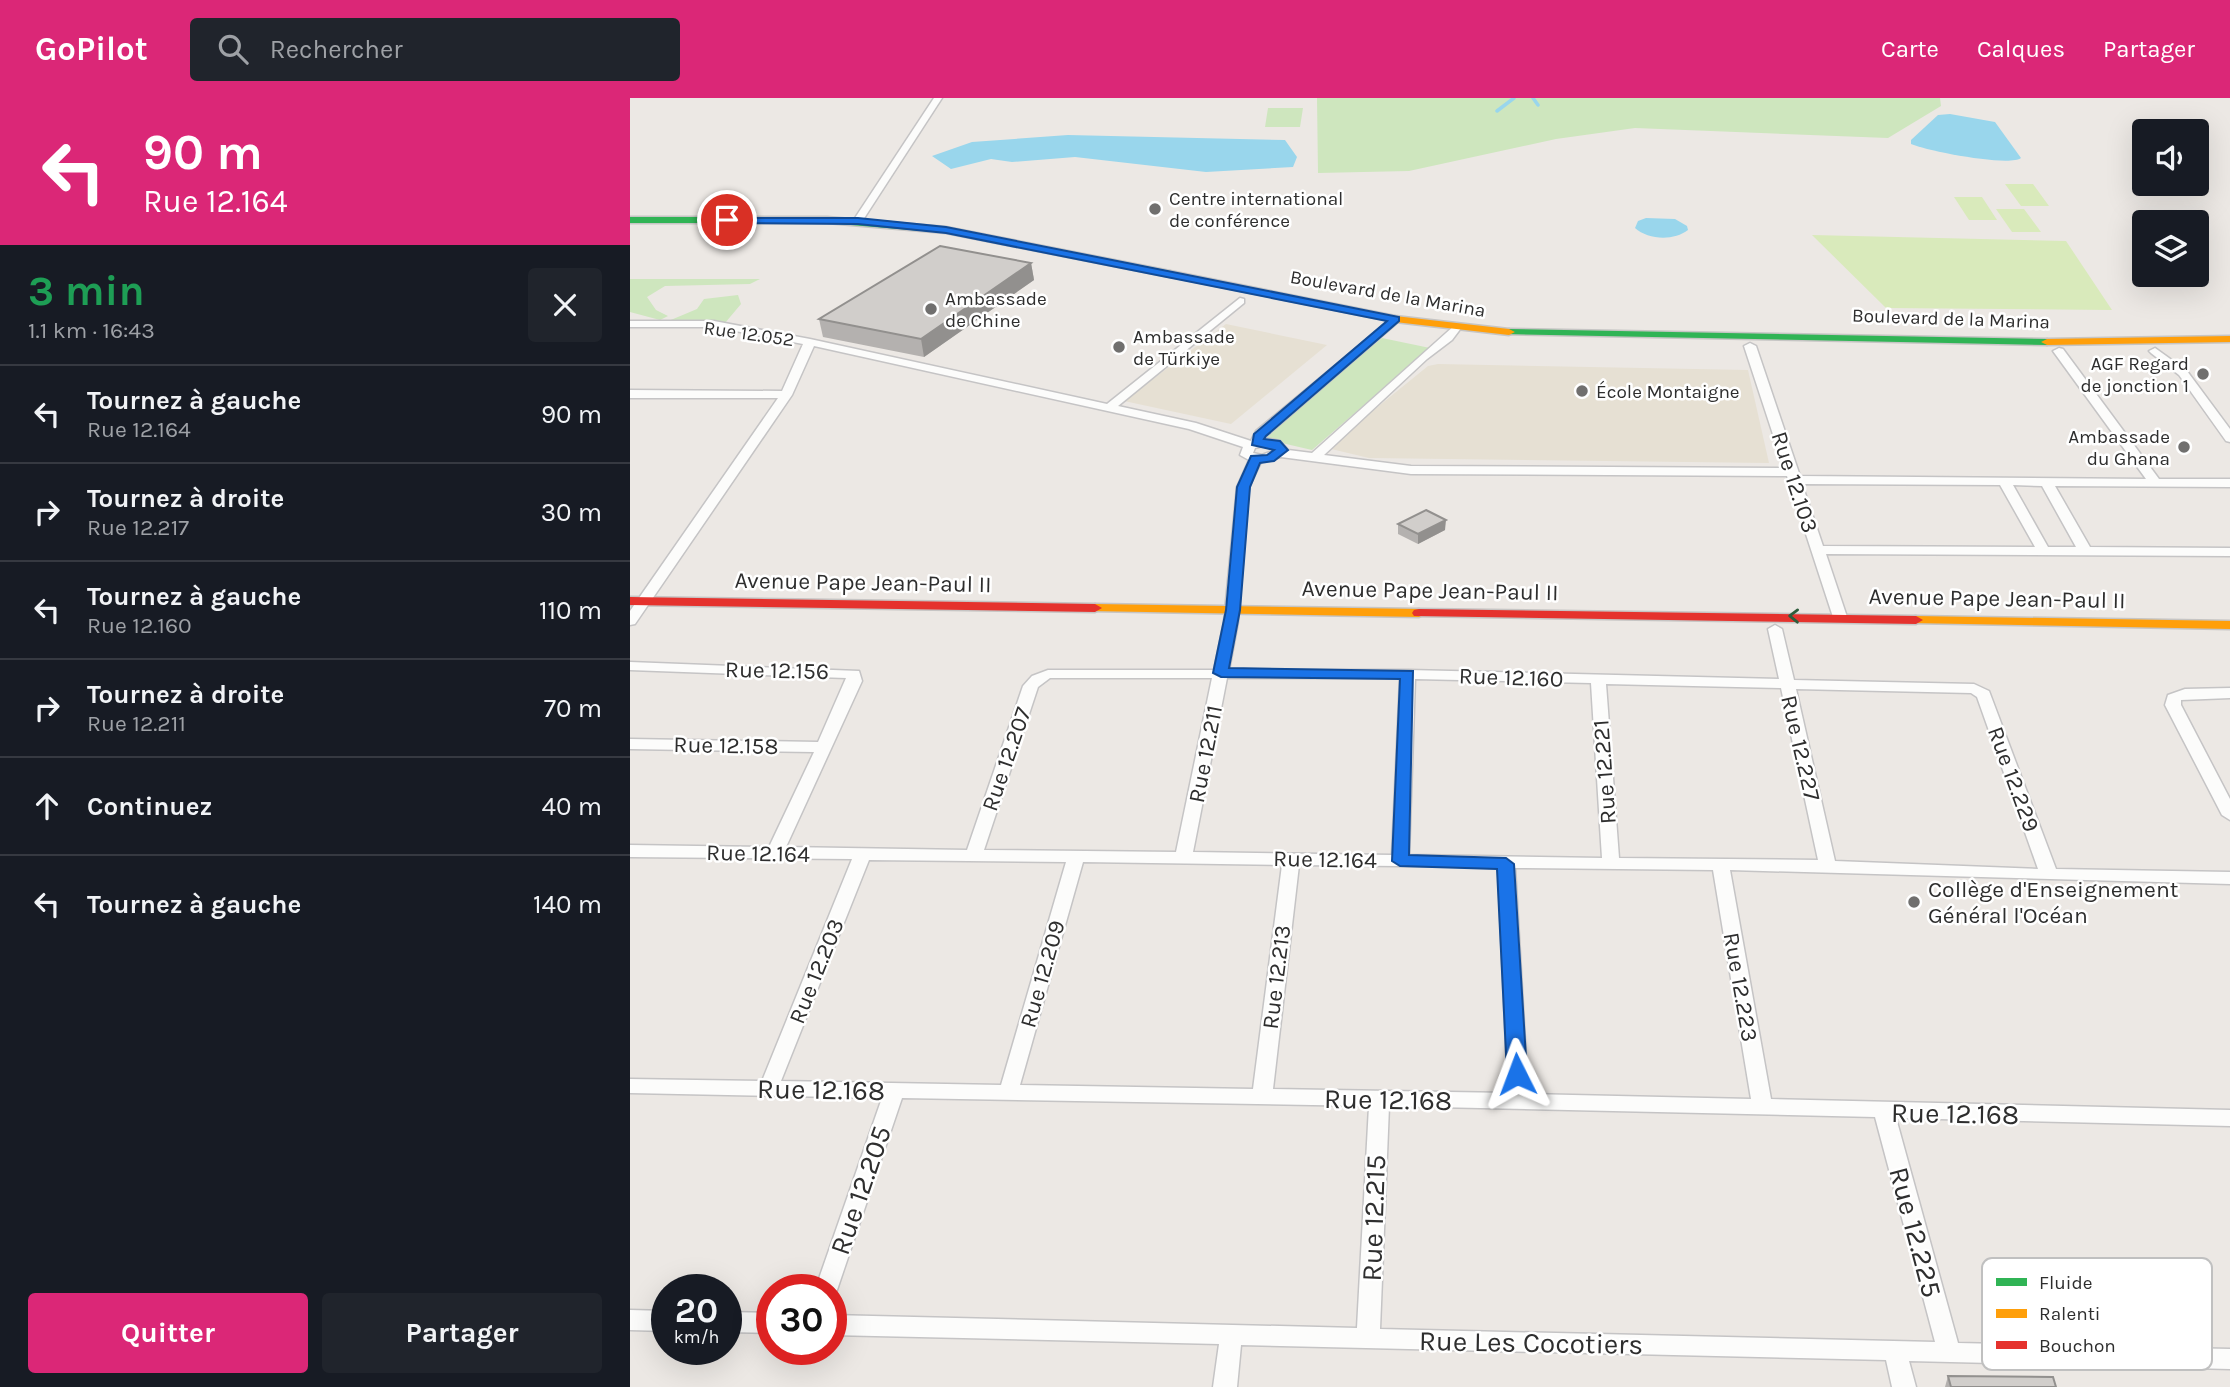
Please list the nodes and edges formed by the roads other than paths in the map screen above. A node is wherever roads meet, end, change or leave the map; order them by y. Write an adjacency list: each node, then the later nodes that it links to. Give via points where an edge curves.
1 (938, 98): 3 (street)
2 (630, 220): 3 (main road, Boulevard de la Marina)
3 (858, 221): 7 (main road, Boulevard de la Marina, via 1009,240)
4 (630, 229): 5 (main road, Boulevard de la Marina, via 829,231 951,242)
5 (1240, 301): 7 (main road, Boulevard de la Marina); 17 (street)
6 (630, 324): 10 (street, Rue 12.052, via 714,324)
7 (1389, 324): 8 (main road, Boulevard de la Marina); 19 (street)
8 (1451, 333): 9 (main road, Boulevard de la Marina, via 2020,342); 11 (main road, Boulevard de la Marina, via 1535,344); 21 (street)
9 (2230, 340)
10 (810, 342): 16 (street, Rue 12.052); 17 (street)
11 (1750, 346): 13 (main road, Boulevard de la Marina); 23 (street, Rue 12.103)
12 (2230, 347): 14 (main road, Boulevard de la Marina)
13 (2059, 351): 14 (main road, Boulevard de la Marina); 26 (street)
14 (2155, 351): 18 (street, via 2183,373)
15 (630, 394): 16 (street)
16 (786, 395): 32 (street, Rue 12.052)
17 (1109, 408): 19 (street)
18 (2230, 438)
19 (1253, 444): 20 (street, via 1276,444); 22 (street, via 1246,454)
20 (1280, 453): 21 (street); 22 (street)
21 (1314, 458): 23 (street, via 1411,470)
22 (1256, 459): 33 (street, Rue 12.211, via 1241,498)
23 (1793, 476): 24 (street); 28 (street, Rue 12.103)
24 (2006, 482): 25 (street); 29 (street)
25 (2046, 483): 26 (street); 30 (street)
26 (2155, 483): 27 (street)
27 (2230, 483)
28 (1818, 550): 29 (street); 34 (street, Rue 12.103)
29 (2044, 551): 30 (street)
30 (2085, 551): 31 (street)
31 (2230, 552)
32 (635, 609): 33 (main road, Avenue Pape Jean-Paul II)
33 (1232, 616): 34 (main road, Avenue Pape Jean-Paul II, one-way to 33); 36 (main road, Avenue Pape Jean-Paul II); 39 (street, Rue 12.211)
34 (1840, 617): 35 (main road, Avenue Pape Jean-Paul II)
35 (2230, 625)
36 (1775, 629): 37 (main road, Avenue Pape Jean-Paul II); 43 (street, Rue 12.227)
37 (2230, 637)
38 (630, 666): 47 (street, Rue 12.156, via 854,674)
39 (1221, 673): 40 (street, Rue 12.160); 41 (street, Rue 12.160); 54 (street, Rue 12.211)
40 (1048, 674): 52 (street, Rue 12.207, via 1031,686)
41 (1408, 674): 42 (street, Rue 12.160); 56 (street)
42 (1598, 679): 43 (street, Rue 12.160); 58 (street, Rue 12.221)
43 (1786, 682): 44 (street, Rue 12.160); 60 (street, Rue 12.227)
44 (1974, 689): 61 (street, Rue 12.229, via 1984,694)
45 (2230, 693): 48 (street, via 2173,698)
46 (630, 744): 47 (street, Rue 12.158)
47 (822, 747): 50 (street, Rue 12.156)
48 (2230, 815)
49 (630, 851): 50 (street, Rue 12.164)
50 (775, 853): 51 (street, Rue 12.164)
51 (863, 854): 52 (street, Rue 12.164); 64 (street, Rue 12.203)
52 (974, 854): 53 (street, Rue 12.164)
53 (1077, 855): 54 (street, Rue 12.164); 66 (street, Rue 12.209)
54 (1184, 857): 55 (street, Rue 12.164)
55 (1291, 858): 56 (street, Rue 12.164); 67 (street, Rue 12.213)
56 (1400, 861): 57 (street, Rue 12.164)
57 (1506, 864): 58 (street, Rue 12.164); 69 (street)
58 (1611, 864): 59 (street, Rue 12.164)
59 (1721, 866): 60 (street, Rue 12.164); 70 (street, Rue 12.223)
60 (1828, 866): 61 (street, Rue 12.164)
61 (2049, 875): 62 (street, Rue 12.164)
62 (2230, 878)
63 (630, 1086): 64 (street, Rue 12.168)
64 (769, 1087): 65 (street, Rue 12.168)
65 (894, 1091): 66 (street, Rue 12.168); 73 (street, Rue 12.205)
66 (1007, 1093): 67 (street, Rue 12.168)
67 (1262, 1096): 68 (street, Rue 12.168)
68 (1379, 1098): 69 (street, Rue 12.168); 78 (street, Rue 12.215)
69 (1518, 1101): 70 (street, Rue 12.168)
70 (1762, 1107): 71 (street, Rue 12.168)
71 (1884, 1112): 72 (street, Rue 12.168); 80 (street, Rue 12.225)
72 (2230, 1118)
73 (831, 1274)
74 (630, 1320): 75 (street)
75 (651, 1321)
76 (847, 1325): 77 (street, Rue Les Cocotiers)
77 (1231, 1335): 78 (street, Rue Les Cocotiers); 84 (street)
78 (1368, 1338): 79 (street, Rue Les Cocotiers)
79 (1895, 1351): 80 (street, Rue Les Cocotiers); 85 (street)
80 (1949, 1352): 81 (street, Rue Les Cocotiers)
81 (1982, 1353)
82 (2212, 1359): 83 (street, Rue Les Cocotiers)
83 (2230, 1359)
84 (1225, 1387)
85 (1904, 1387)

